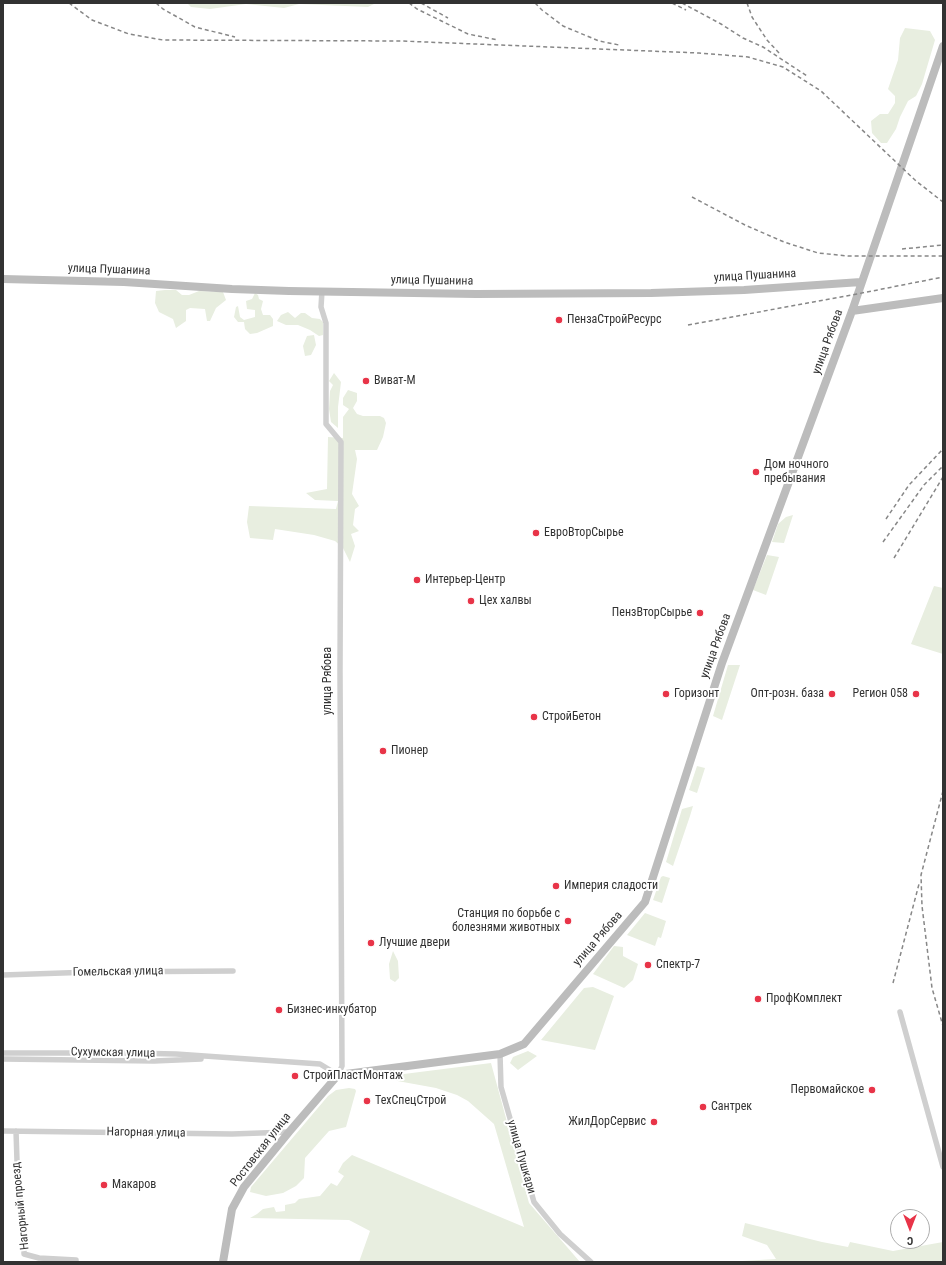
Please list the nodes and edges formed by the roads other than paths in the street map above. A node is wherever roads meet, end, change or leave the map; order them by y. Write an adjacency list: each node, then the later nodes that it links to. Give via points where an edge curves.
1 (943, 46): 3 (street, улица Рябова)
2 (3, 280): 4 (street, улица Пушанина, via 124,282 232,289)
3 (861, 282): 4 (street, улица Пушанина, via 651,293 476,294); 6 (street, улица Рябова)
4 (322, 291): 14 (street, улица Рябова, via 321,308 326,323 326,424 341,442 342,1066)
5 (943, 298): 6 (street)
6 (852, 311): 11 (street, улица Рябова, via 722,663 646,902 524,1044)
7 (233, 971): 8 (street, Гомельская улица)
8 (3, 975)
9 (900, 1012): 19 (street)
10 (3, 1053): 12 (street, Сухумская улица, via 129,1052)
11 (500, 1054): 14 (street, улица Рябова); 22 (street, улица Пушкари, via 501,1088 534,1202 560,1234)
12 (223, 1058): 13 (street, Сухумская улица, via 154,1061); 14 (street, Сухумская улица, via 320,1064)
13 (3, 1059)
14 (338, 1075): 15 (street, улица Рябова)
15 (315, 1103): 18 (street, Ростовская улица)
16 (3, 1131): 17 (street, Нагорная улица)
17 (16, 1131): 18 (street, Нагорная улица, via 232,1134); 20 (street, Нагорный проезд, via 18,1191 24,1222 24,1254)
18 (289, 1132): 21 (street, Ростовская улица, via 244,1187 232,1209)
19 (943, 1168)
20 (76, 1261)
21 (223, 1262)
22 (591, 1262)

